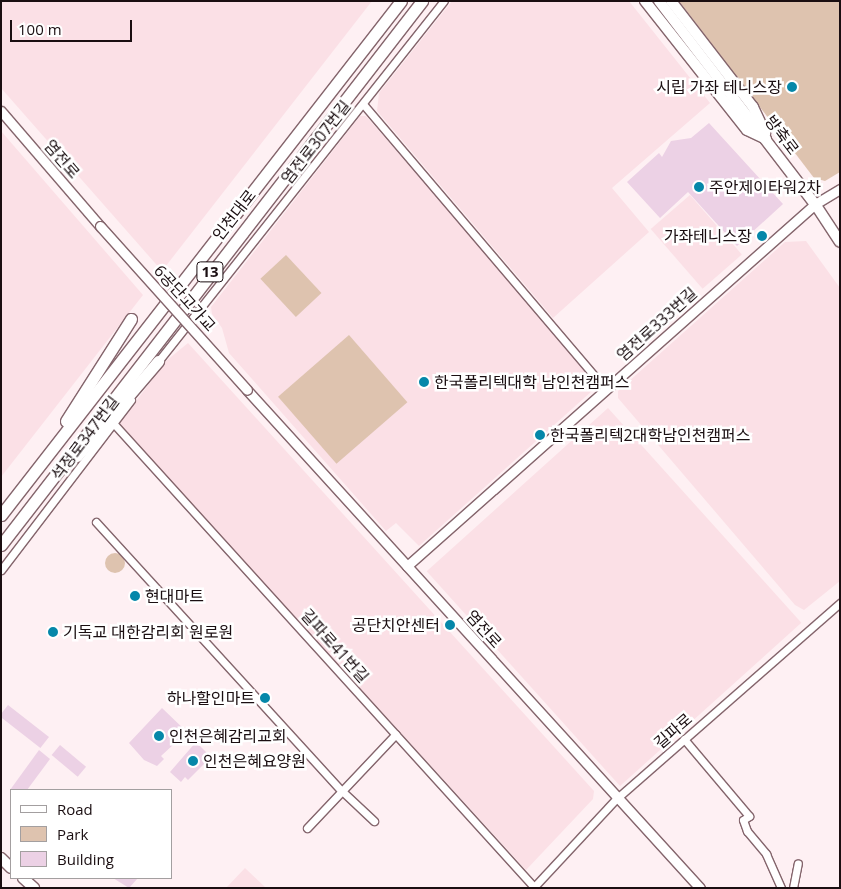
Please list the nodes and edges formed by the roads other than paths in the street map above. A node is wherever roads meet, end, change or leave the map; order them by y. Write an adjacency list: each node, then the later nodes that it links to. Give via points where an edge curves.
1 (401, 1): 20 (highway, 인천대로 / 13)
2 (422, 1): 21 (highway, 인천대로 / 13)
3 (444, 1): 7 (street, 염전로307번길)
4 (645, 1): 9 (main road, via 747,130)
5 (659, 1): 9 (main road, 방축로)
6 (671, 1): 9 (main road, via 753,107)
7 (363, 104): 15 (street, 염전로307번길); 18 (street)
8 (1, 111): 12 (street, 염전로)
9 (766, 139): 11 (main road, 방축로)
10 (840, 189): 11 (street, 염전로333번길)
11 (816, 204): 13 (main road, 방축로); 18 (street, 염전로333번길)
12 (100, 226): 17 (street, 6공단고가교, bridge)
13 (840, 242)
14 (131, 319): 20 (highway)
15 (192, 324): 16 (street, 석정로347번길)
16 (158, 361): 19 (street, 석정로347번길); 21 (highway, via 78,455)
17 (247, 390): 25 (street, 염전로)
18 (606, 390): 25 (street, 염전로333번길)
19 (114, 424): 26 (street, 석정로347번길); 28 (street, 길파로41번길)
20 (27, 482): 22 (highway, 인천대로 / 13)
21 (39, 494): 24 (highway, 인천대로 / 13)
22 (1, 515)
23 (96, 522): 30 (street)
24 (1, 545)
25 (407, 566): 31 (street, 염전로)
26 (1, 570)
27 (840, 603): 29 (street, 길파로)
28 (396, 734): 30 (street); 38 (street, 길파로41번길)
29 (684, 739): 31 (street, 길파로); 41 (street, via 749,816 743,820 766,854)
30 (342, 791): 32 (street); 33 (street)
31 (616, 798): 38 (street, 길파로); 40 (street, 염전로)
32 (374, 821)
33 (307, 828)
34 (1, 858): 36 (main road)
35 (798, 863): 42 (street)
36 (10, 867)
37 (23, 879): 39 (main road)
38 (533, 887)
39 (34, 888)
40 (700, 888)
41 (781, 888)
42 (793, 888)

